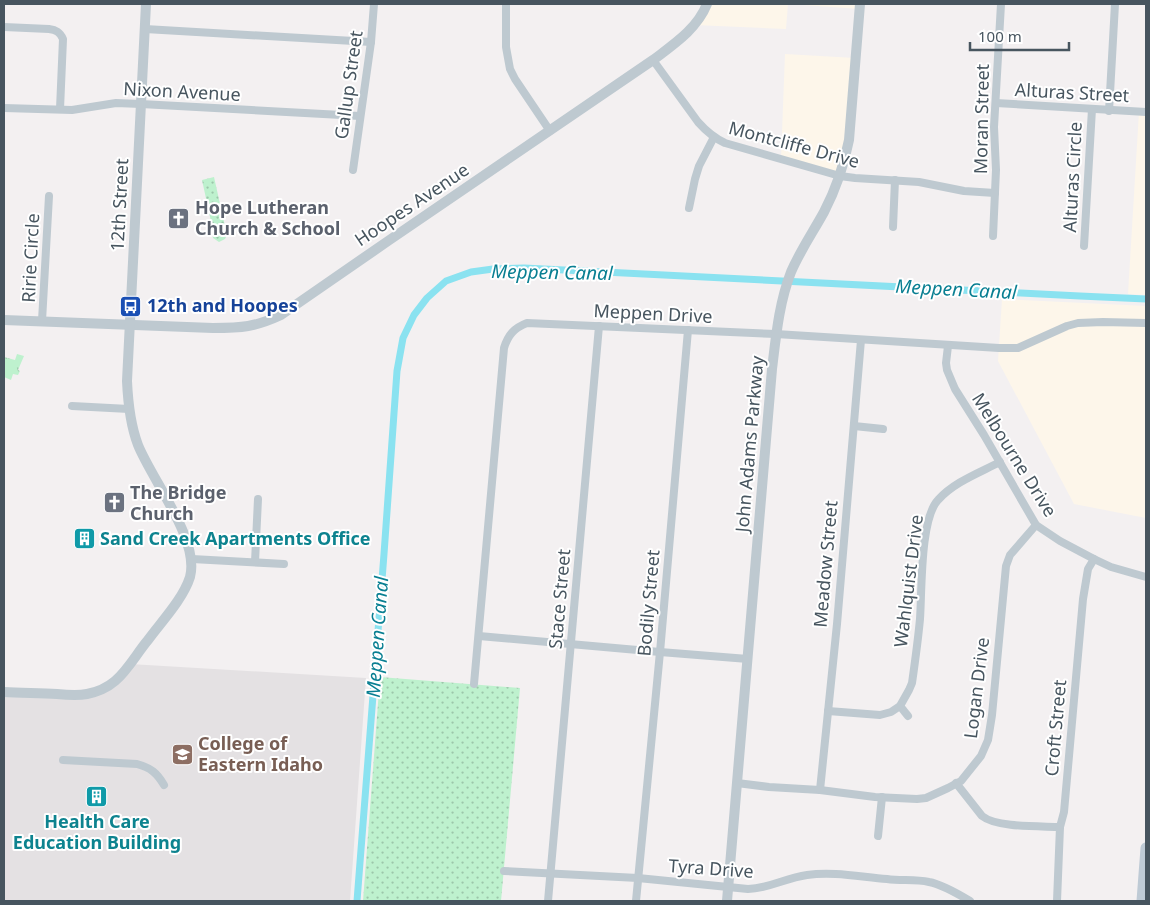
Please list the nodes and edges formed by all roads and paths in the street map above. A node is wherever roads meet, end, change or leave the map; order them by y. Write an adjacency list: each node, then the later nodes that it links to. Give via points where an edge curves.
1 (146, 4): 9 (street, 12th Street)
2 (374, 4): 10 (street, Gallup Street)
3 (506, 4): 20 (street, via 506,47 510,68)
4 (707, 4): 11 (street, Hoopes Avenue, via 682,38)
5 (860, 4): 23 (street, John Adams Parkway, via 849,140)
6 (1001, 4): 12 (street, Moran Street)
7 (1115, 4): 17 (street, Alturas Circle)
8 (4, 27): 15 (street, via 49,29 61,34)
9 (145, 29): 10 (street); 13 (street, 12th Street)
10 (371, 42): 19 (street, Gallup Street)
11 (653, 60): 20 (street, Hoopes Avenue); 21 (street, Montcliffe Drive, via 698,122)
12 (996, 103): 16 (street, Alturas Street); 25 (street, Moran Street)
13 (141, 104): 15 (street, Nixon Avenue, via 116,103); 19 (street, Nixon Avenue); 34 (street, 12th Street)
14 (4, 108): 15 (street, Nixon Avenue)
15 (60, 109)
16 (1092, 109): 17 (street, Alturas Street); 30 (street, Alturas Circle)
17 (1109, 110): 18 (street, Alturas Street)
18 (1146, 112)
19 (360, 116): 22 (street, Gallup Street)
20 (550, 131): 34 (street, Hoopes Avenue, via 281,315 266,322 234,328)
21 (714, 138): 23 (street, Montcliffe Drive); 27 (street, via 699,166)
22 (353, 170)
23 (840, 176): 24 (street, Montcliffe Drive); 37 (street, John Adams Parkway, via 788,281)
24 (895, 180): 25 (street, Montcliffe Drive); 28 (street)
25 (996, 193): 29 (street, Moran Street)
26 (49, 196): 32 (street, Ririe Circle)
27 (689, 208)
28 (893, 227)
29 (993, 236)
30 (1084, 246)
31 (4, 320): 32 (street, Hoopes Avenue)
32 (42, 321): 34 (street, Hoopes Avenue)
33 (1146, 323): 39 (street, Meppen Drive, via 1078,323 1018,348)
34 (130, 326): 41 (street, 12th Street)
35 (599, 326): 36 (street, Meppen Drive); 52 (street, Meppen Drive, via 527,323 520,325 506,340); 53 (street, Stace Street)
36 (688, 330): 37 (street, Meppen Drive); 54 (street, Bodily Street)
37 (776, 334): 38 (street, Meppen Drive); 55 (street, John Adams Parkway)
38 (861, 340): 39 (street, Meppen Drive); 42 (street, Meadow Street)
39 (948, 346): 44 (street, Melbourne Drive, via 946,363 949,376)
40 (72, 406): 41 (street)
41 (129, 409): 47 (street, 12th Street, via 138,444 187,540)
42 (854, 426): 43 (street); 59 (street, Meadow Street)
43 (883, 429)
44 (1000, 462): 46 (street, Melbourne Drive); 58 (street, Wahlquist Drive, via 966,479 932,508 926,530 912,683)
45 (258, 499): 49 (street)
46 (1036, 525): 48 (street, Melbourne Drive); 63 (street, Logan Drive, via 1007,560 988,740 981,756)
47 (192, 559): 49 (street); 57 (street, via 185,588 115,681 88,694)
48 (1094, 559): 51 (street, Melbourne Drive); 67 (street, Croft Street, via 1088,569 1082,599 1064,812)
49 (255, 562): 50 (street)
50 (284, 564)
51 (1146, 577)
52 (479, 636): 53 (street); 56 (street, Meppen Drive)
53 (571, 644): 54 (street); 71 (street, Stace Street)
54 (660, 652): 55 (street); 72 (street, Bodily Street)
55 (748, 659): 62 (street, John Adams Parkway)
56 (474, 684)
57 (4, 692)
58 (900, 706): 59 (street, via 880,715); 60 (street)
59 (828, 711): 65 (street, Meadow Street)
60 (908, 716)
61 (63, 760): 64 (street, via 137,764 157,774)
62 (738, 783): 65 (street, Logan Drive); 73 (street, John Adams Parkway)
63 (956, 783): 66 (street, Logan Drive, via 926,798); 67 (street, via 986,819 1008,824)
64 (164, 785)
65 (820, 790): 66 (street, Logan Drive)
66 (882, 797): 68 (street)
67 (1060, 827): 78 (street, Croft Street)
68 (878, 836)
69 (1146, 848): 79 (main road)
70 (504, 871): 71 (street, Tyra Drive)
71 (550, 874): 72 (street, Tyra Drive); 74 (street, Stace Street)
72 (638, 878): 73 (street, Tyra Drive); 75 (street, Bodily Street)
73 (728, 887): 76 (street, John Adams Parkway); 77 (street, Tyra Drive, via 757,889 796,877 849,875 930,882)
74 (548, 901)
75 (636, 901)
76 (727, 901)
77 (970, 901)
78 (1057, 901)
79 (1142, 901)

